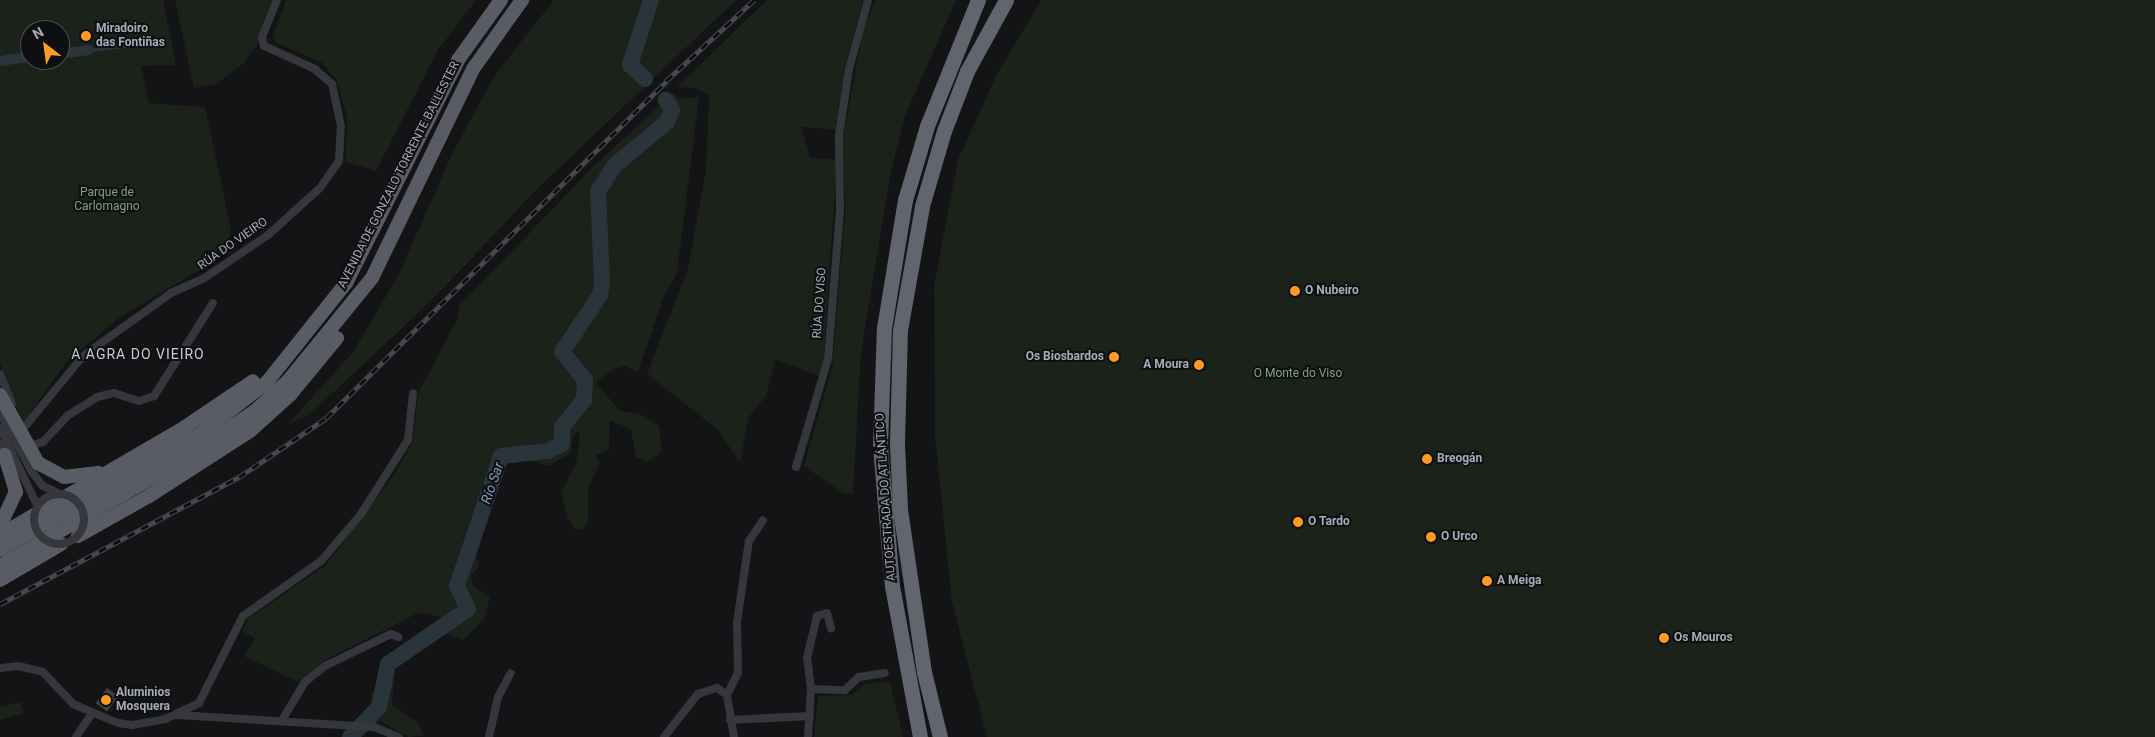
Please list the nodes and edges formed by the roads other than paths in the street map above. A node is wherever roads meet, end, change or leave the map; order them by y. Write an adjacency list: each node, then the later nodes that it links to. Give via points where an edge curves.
1 (277, 0): 15 (street, RÚA DO VIEIRO, via 264,46 315,69 332,84 341,126 339,161 320,188 268,235 203,279 171,293 89,352 59,380)
2 (501, 0): 9 (highway, AVENIDA DE GONZALO TORRENTE BALLESTER, via 458,60 346,283)
3 (522, 0): 7 (highway, AVENIDA DE GONZALO TORRENTE BALLESTER, via 473,69)
4 (868, 0): 17 (street, RÚA DO VISO, via 848,73 839,136 840,209 828,359)
5 (978, 0): 47 (highway, AUTOESTRADA DO ATLÁNTICO, via 927,126 905,200 884,328 880,446 892,586)
6 (1006, 0): 48 (highway, AUTOESTRADA DO ATLÁNTICO, via 966,71 944,131 922,206 900,330 897,443 900,509 922,663)
7 (372, 278): 24 (highway, via 356,312 290,394 250,431 150,496); 27 (highway, AVENIDA DE GONZALO TORRENTE BALLESTER, via 321,344 255,410 184,459)
8 (213, 303): 15 (street, via 154,396 139,401 114,393 97,397 66,416 51,436 36,445)
9 (306, 338): 18 (highway, via 241,390); 26 (highway, AVENIDA DE GONZALO TORRENTE BALLESTER, via 267,382 197,436)
10 (0, 374): 15 (street)
11 (413, 393): 37 (street, via 408,440 342,540 321,561 243,616 205,697)
12 (0, 395): 18 (highway, via 32,455 53,473 77,478)
13 (0, 413): 16 (street)
14 (0, 428): 16 (street)
15 (22, 430)
16 (6, 448): 19 (street, via 43,486); 20 (street); 22 (highway, via 16,492)
17 (796, 467)
18 (111, 470): 23 (highway)
19 (60, 494): 20 (street, bridge, via 47,497); 24 (street, bridge, via 80,506 84,521)
20 (38, 506): 25 (street, bridge, via 36,529 46,541)
21 (763, 520): 35 (street, via 749,541 737,622 738,672)
22 (0, 526)
23 (0, 535)
24 (78, 536): 25 (street, bridge)
25 (61, 544): 28 (highway)
26 (0, 550)
27 (0, 566)
28 (0, 580)
29 (831, 628): 34 (street, via 827,613 817,616 807,658)
30 (398, 637): 39 (street, via 391,634 325,666 305,682)
31 (0, 668): 36 (street, via 18,666 43,672 73,704)
32 (511, 673): 43 (street, via 498,697)
33 (886, 673): 34 (street, via 860,677 845,690)
34 (811, 689): 38 (street)
35 (727, 695): 40 (street); 44 (street, via 717,688 698,694)
36 (92, 713): 37 (street, via 132,726); 41 (street)
37 (175, 715): 39 (street, via 232,722)
38 (810, 716): 40 (street); 46 (street)
39 (282, 720): 42 (street, via 380,728)
40 (730, 720): 45 (street)
41 (76, 737)
42 (399, 737)
43 (489, 737)
44 (664, 737)
45 (734, 737)
46 (808, 737)
47 (920, 737)
48 (940, 737)

